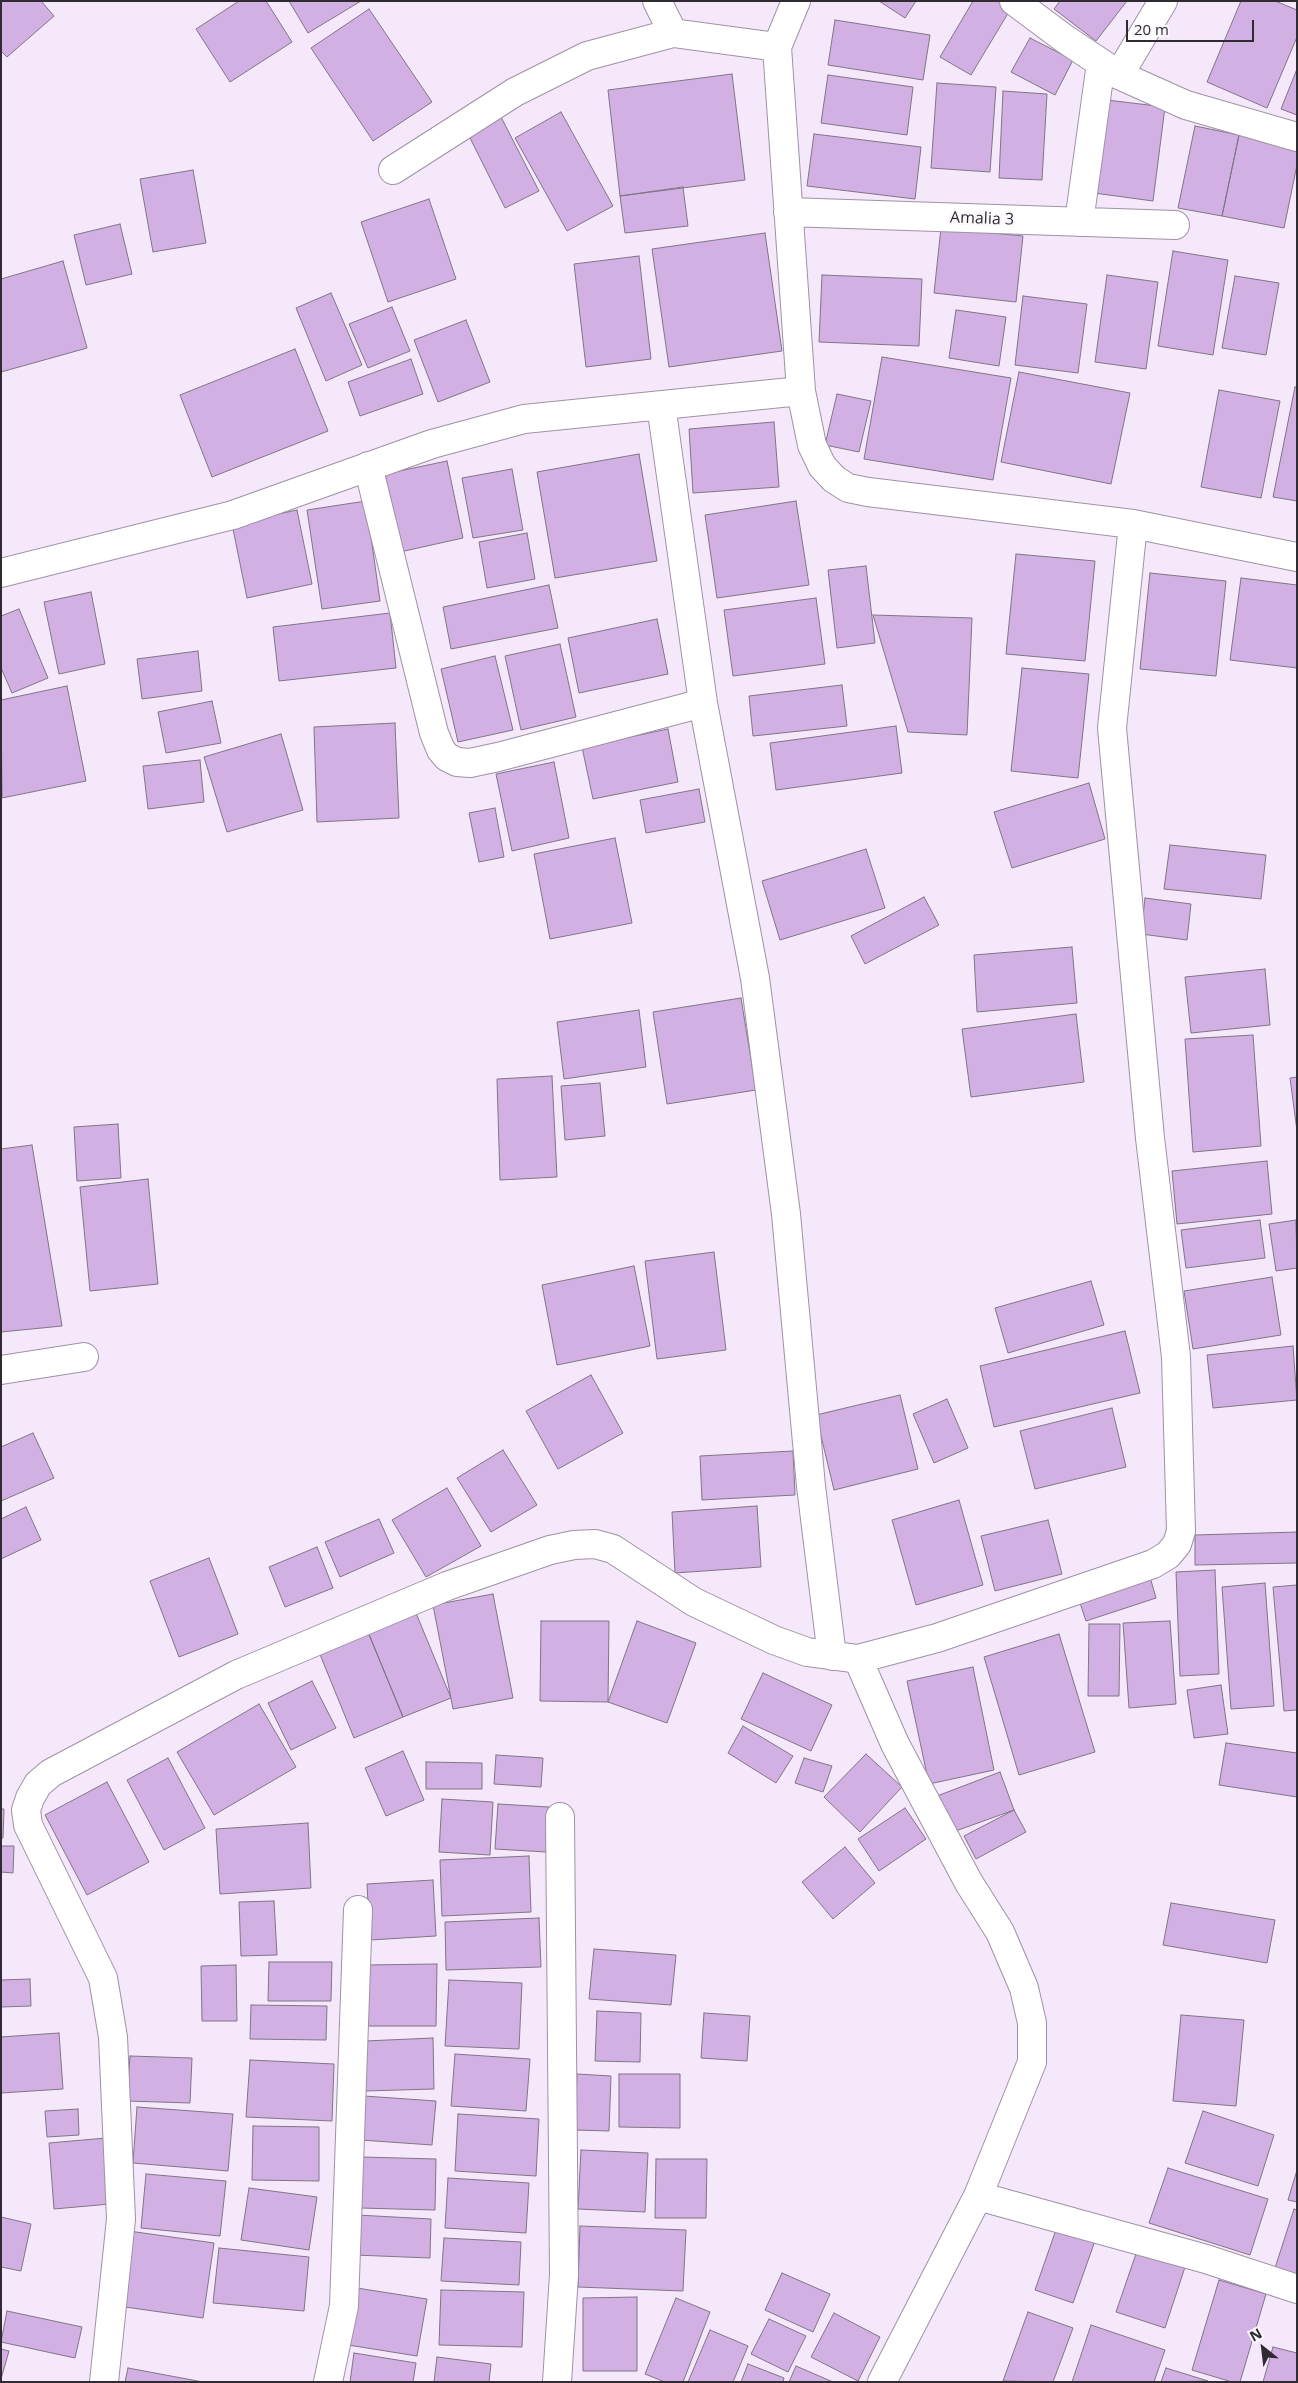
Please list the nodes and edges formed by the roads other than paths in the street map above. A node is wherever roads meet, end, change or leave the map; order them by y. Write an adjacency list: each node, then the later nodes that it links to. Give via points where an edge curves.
1 (657, 1): 5 (street)
2 (796, 1): 6 (street)
3 (1014, 1): 7 (street)
4 (1163, 1): 7 (street)
5 (673, 33): 6 (street); 9 (street, via 587,56 515,92)
6 (777, 47): 10 (street)
7 (1110, 69): 8 (street, via 1186,105); 11 (street)
8 (1297, 137)
9 (393, 170)
10 (788, 212): 11 (street, Amalia 3); 13 (street)
11 (1079, 222): 12 (street, Amalia 3)
12 (1175, 225)
13 (800, 391): 14 (street); 16 (street, via 812,445 822,466 848,488)
14 (661, 405): 15 (street, via 524,419 432,444); 19 (street)
15 (368, 466): 18 (street, via 233,515); 19 (street, via 434,733 447,757 470,763)
16 (1133, 524): 17 (street); 23 (street, via 1112,728 1150,1138 1176,1357 1181,1531 1177,1544 1168,1555 1153,1564 937,1638)
17 (1297, 557)
18 (1, 573)
19 (703, 703): 22 (street, via 755,978 786,1214 811,1486)
20 (84, 1357): 21 (street)
21 (1, 1370)
22 (832, 1656): 23 (street); 29 (street, via 807,1652 774,1640 694,1602 613,1549 595,1544 574,1545 550,1550 447,1586 236,1675 51,1773 38,1784 26,1810 28,1825 103,1978 113,2037 121,2219)
23 (858, 1659): 26 (street, via 895,1744 969,1883 1000,1932 1024,1988 1032,2023 1032,2062)
24 (560, 1817): 28 (street, via 564,2275)
25 (358, 1910): 30 (street, via 344,2306)
26 (978, 2196): 27 (street, via 1206,2259); 31 (street)
27 (1297, 2289)
28 (561, 2381)
29 (104, 2382)
30 (328, 2382)
31 (882, 2382)

